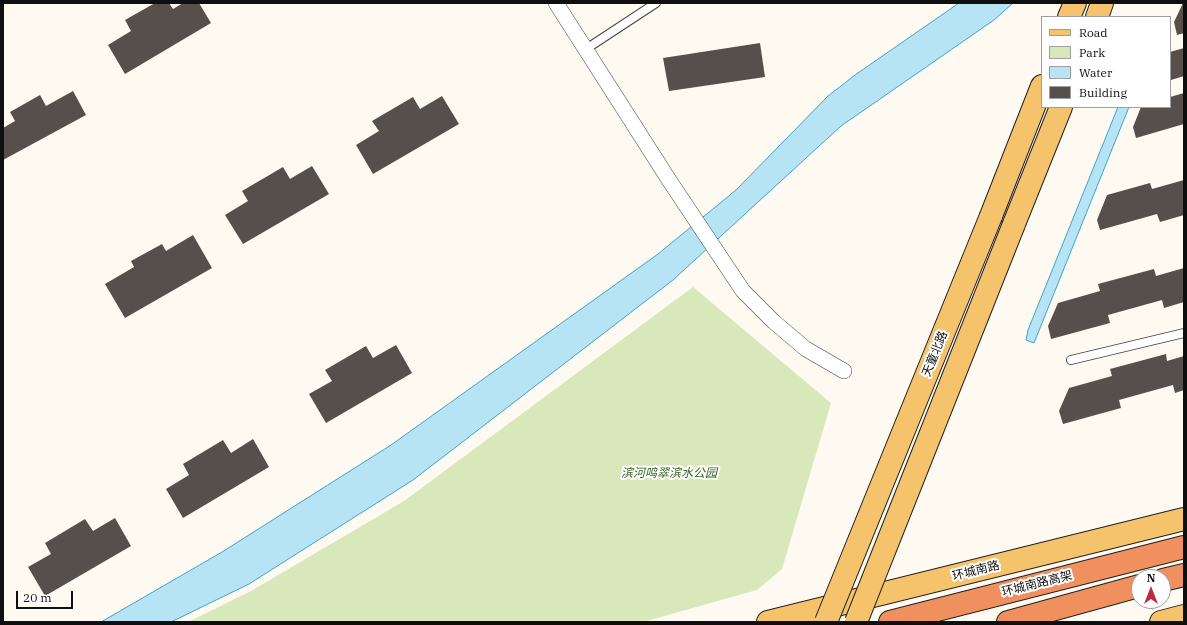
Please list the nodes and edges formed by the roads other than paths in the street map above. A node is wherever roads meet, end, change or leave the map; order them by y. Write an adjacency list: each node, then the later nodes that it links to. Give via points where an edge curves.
1 (556, 3): 7 (street)
2 (656, 3): 7 (lane)
3 (1075, 3): 5 (main road)
4 (1102, 3): 6 (main road)
5 (1069, 16)
6 (1096, 16)
7 (586, 50): 12 (street, via 743,291 806,349)
8 (1041, 89): 20 (main road, 天童北路, bridge)
9 (1061, 108): 21 (main road, bridge)
10 (1184, 333): 11 (lane)
11 (1071, 360)
12 (844, 371)
13 (1184, 519): 19 (main road, 环城南路)
14 (1184, 547): 22 (highway, 环城南路高架)
15 (1184, 575): 16 (highway)
16 (1171, 578)
17 (1131, 588): 23 (highway)
18 (1184, 616): 24 (main road)
19 (768, 622)
20 (826, 622)
21 (856, 622)
22 (890, 622)
23 (1008, 622)
24 (1161, 622)

